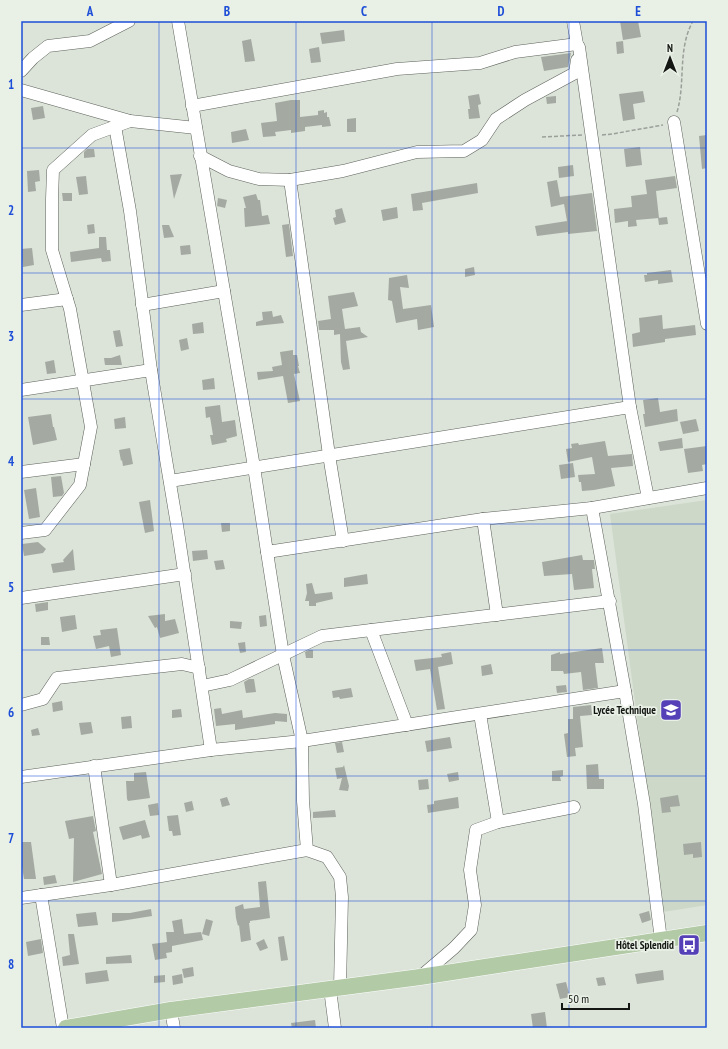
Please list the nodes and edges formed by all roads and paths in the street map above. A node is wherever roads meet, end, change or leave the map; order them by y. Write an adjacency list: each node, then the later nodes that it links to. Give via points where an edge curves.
1 (129, 21): 7 (street, via 90,41 48,46)
2 (178, 21): 9 (street)
3 (573, 21): 6 (street)
4 (578, 21): 6 (street)
5 (693, 21): 11 (path, via 684,43 682,84)
6 (578, 46): 9 (street, via 515,52 480,63 397,69); 18 (street, via 575,73 524,100 496,119 482,140 464,150 417,152 343,171); 27 (street)
7 (21, 70)
8 (21, 90): 10 (street)
9 (192, 106): 13 (street)
10 (130, 120): 12 (street); 13 (street)
11 (674, 122): 15 (path); 23 (street)
12 (115, 126): 20 (street, via 92,135 53,170 52,250); 22 (street, via 130,211)
13 (196, 128): 17 (street)
14 (589, 135): 16 (path)
15 (596, 135)
16 (542, 137)
17 (200, 156): 18 (street, via 228,171 259,179); 19 (street)
18 (290, 180): 28 (street)
19 (224, 291): 22 (street); 30 (street)
20 (67, 299): 21 (street); 25 (street)
21 (21, 305)
22 (142, 305): 24 (street)
23 (707, 324)
24 (151, 370): 25 (street); 32 (street)
25 (83, 382): 26 (street); 29 (street, via 91,427)
26 (21, 390)
27 (630, 407): 28 (street); 34 (street)
28 (329, 455): 30 (street); 38 (street)
29 (84, 464): 31 (street); 37 (street, via 80,485 45,530)
30 (254, 467): 32 (street); 39 (street)
31 (21, 472)
32 (170, 481): 40 (street)
33 (707, 488): 34 (street)
34 (648, 498): 35 (street)
35 (592, 508): 36 (street); 42 (street)
36 (483, 519): 38 (street); 43 (street)
37 (21, 533)
38 (343, 541): 39 (street)
39 (266, 552): 45 (street)
40 (185, 574): 41 (street); 46 (street)
41 (21, 598)
42 (610, 601): 43 (street); 48 (street)
43 (498, 615): 44 (street)
44 (371, 630): 45 (street, via 322,636); 51 (street)
45 (283, 655): 47 (street, via 230,680); 52 (street)
46 (199, 668): 47 (street); 49 (street, via 182,664 57,678 43,699)
47 (202, 686): 53 (street)
48 (626, 691): 50 (street); 63 (street, via 644,804)
49 (21, 705)
50 (480, 714): 51 (street); 57 (street)
51 (407, 724): 52 (street)
52 (302, 741): 53 (street); 58 (street)
53 (211, 750): 54 (street)
54 (94, 766): 55 (street); 59 (street)
55 (21, 777)
56 (574, 807): 57 (street)
57 (498, 822): 64 (street, via 476,830 470,870 474,905 471,930)
58 (307, 850): 59 (street); 65 (street, via 327,857 340,877 342,897)
59 (111, 885): 60 (street)
60 (41, 895): 61 (street); 67 (street)
61 (21, 898)
62 (707, 933): 63 (main road)
63 (660, 940): 64 (main road)
64 (420, 977): 65 (main road)
65 (335, 988): 66 (main road); 70 (street)
66 (171, 1010): 68 (main road); 69 (street)
67 (63, 1028)
68 (66, 1028)
69 (174, 1028)
70 (335, 1028)

